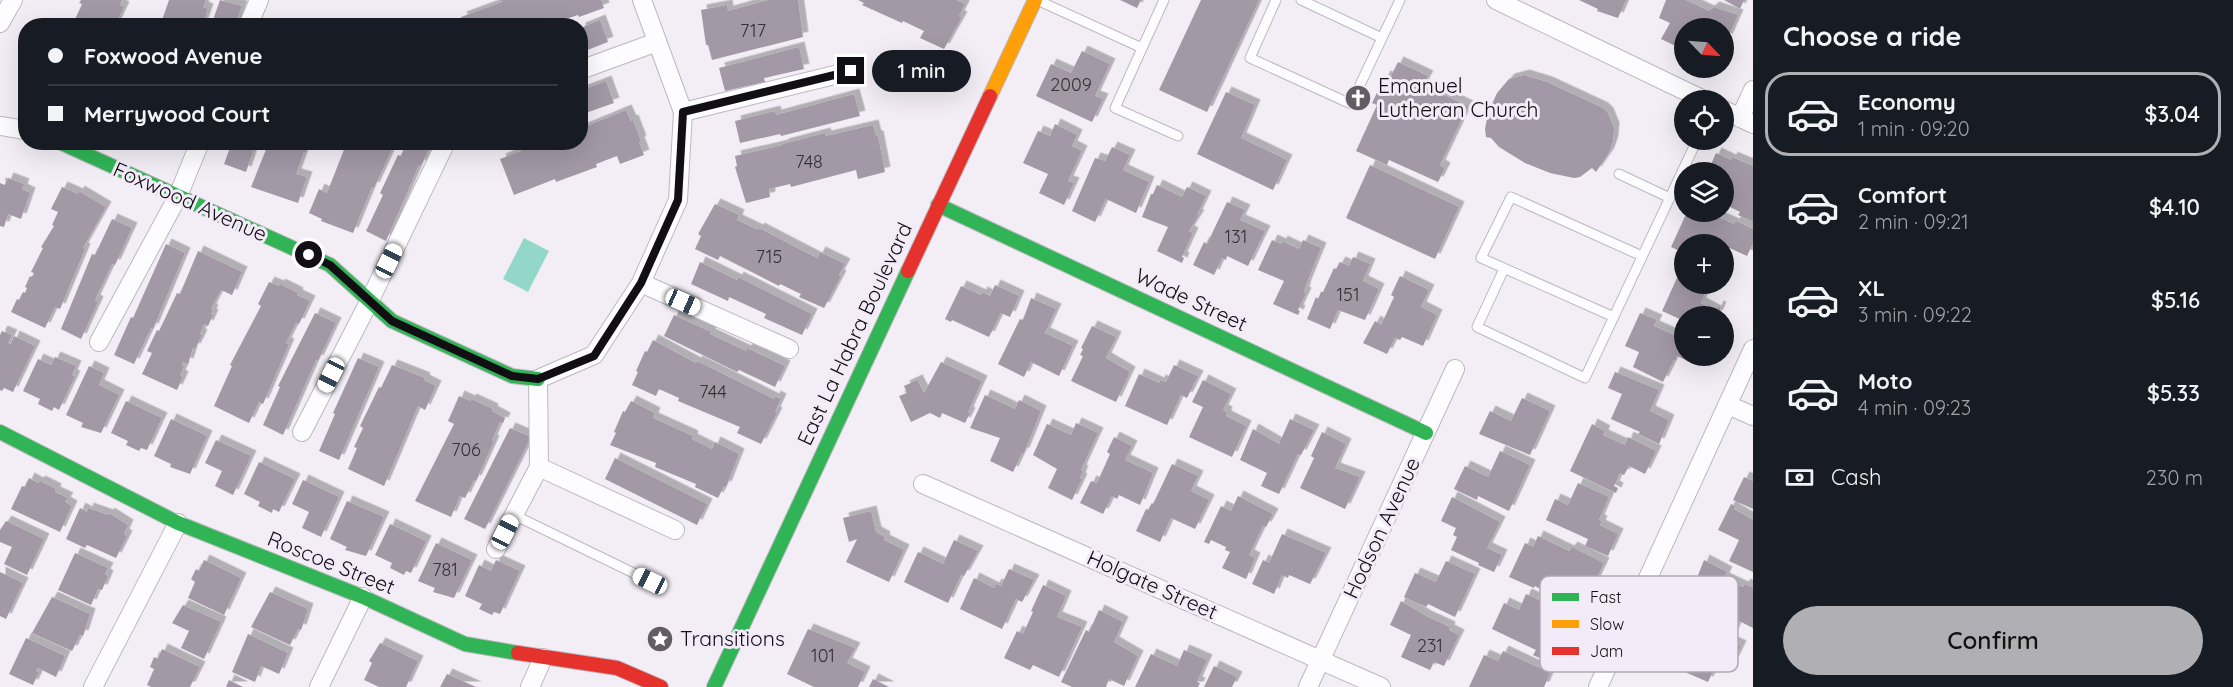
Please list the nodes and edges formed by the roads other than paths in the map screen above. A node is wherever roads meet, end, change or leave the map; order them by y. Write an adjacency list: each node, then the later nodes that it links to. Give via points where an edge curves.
1 (13, 0): 11 (street)
2 (259, 0): 10 (street)
3 (642, 0): 13 (street)
4 (1036, 0): 14 (lane); 31 (street, East La Habra Boulevard)
5 (1164, 0): 14 (lane)
6 (1276, 0): 12 (lane, via 1250,58 1351,104)
7 (1301, 0): 12 (lane)
8 (1400, 0): 12 (lane)
9 (1504, 2): 17 (street)
10 (251, 18)
11 (0, 23)
12 (1382, 38)
13 (657, 42): 15 (street); 19 (street)
14 (1143, 48): 23 (lane, via 1115,108)
15 (588, 67)
16 (851, 71): 19 (street)
17 (1684, 90)
18 (1753, 90): 20 (street)
19 (683, 112): 34 (street, via 678,200)
20 (1747, 121)
21 (0, 126): 22 (street)
22 (18, 129)
23 (1178, 136)
24 (77, 150): 29 (street, Foxwood Avenue)
25 (197, 150): 29 (street)
26 (442, 150): 35 (street)
27 (1692, 150): 30 (lane)
28 (1619, 174): 30 (lane)
29 (178, 196): 35 (street, Foxwood Avenue, via 330,265); 37 (street)
30 (1670, 198): 32 (lane)
31 (938, 205): 45 (street, Wade Street); 63 (street, East La Habra Boulevard)
32 (1642, 256): 33 (lane, via 1511,197 1481,258); 36 (lane)
33 (1504, 269): 36 (lane); 36 (lane, via 1477,327 1585,378)
34 (641, 283): 38 (street); 41 (street, via 594,356)
35 (370, 300): 41 (street, Foxwood Avenue, via 392,321 512,376); 44 (street)
36 (1614, 317)
37 (99, 342)
38 (789, 349)
39 (1753, 350): 42 (street)
40 (1455, 369): 45 (street, Hodson Avenue)
41 (538, 379): 47 (street)
42 (1728, 405): 43 (street); 53 (street)
43 (1753, 416)
44 (302, 432)
45 (1426, 433): 57 (street, Hodson Avenue)
46 (2, 437): 50 (street, Roscoe Street)
47 (539, 467): 49 (street); 51 (street)
48 (923, 484): 57 (street, Holgate Street)
49 (514, 516): 52 (street); 54 (lane)
50 (178, 523): 55 (street, Roscoe Street); 59 (street)
51 (675, 530)
52 (496, 549)
53 (1649, 576)
54 (650, 581)
55 (363, 597): 56 (street, Roscoe Street, via 465,644); 60 (street)
56 (543, 658): 61 (street); 62 (street, Roscoe Street, via 617,668)
57 (1321, 660): 64 (street, Hodson Avenue); 65 (street, Holgate Street)
58 (1605, 672): 66 (street)
59 (93, 687)
60 (319, 687)
61 (530, 687)
62 (661, 687)
63 (714, 687)
64 (1308, 687)
65 (1381, 687)
66 (1598, 687)

